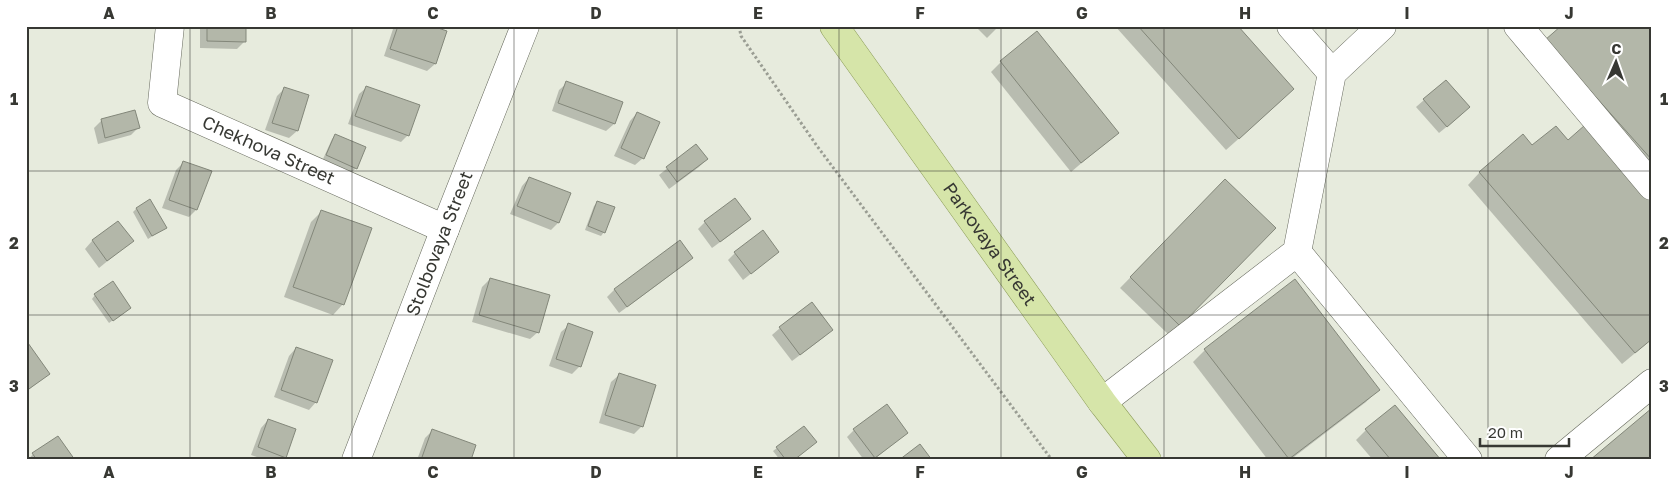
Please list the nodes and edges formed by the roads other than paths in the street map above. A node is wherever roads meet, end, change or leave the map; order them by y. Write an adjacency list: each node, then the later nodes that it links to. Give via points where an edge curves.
1 (170, 26): 9 (street, Chekhova Street, via 162,103)
2 (525, 26): 9 (street, Stolbovaya Street)
3 (834, 26): 12 (main road, Parkovaya Street)
4 (1291, 26): 7 (street)
5 (1382, 26): 7 (street)
6 (1518, 26): 8 (street)
7 (1332, 73): 10 (street)
8 (1652, 186)
9 (445, 229): 13 (street, Stolbovaya Street)
10 (1297, 252): 12 (street); 15 (street)
11 (1652, 383): 16 (street)
12 (1102, 402): 14 (main road, Parkovaya Street)
13 (356, 460)
14 (1147, 460)
15 (1468, 460)
16 (1559, 460)

